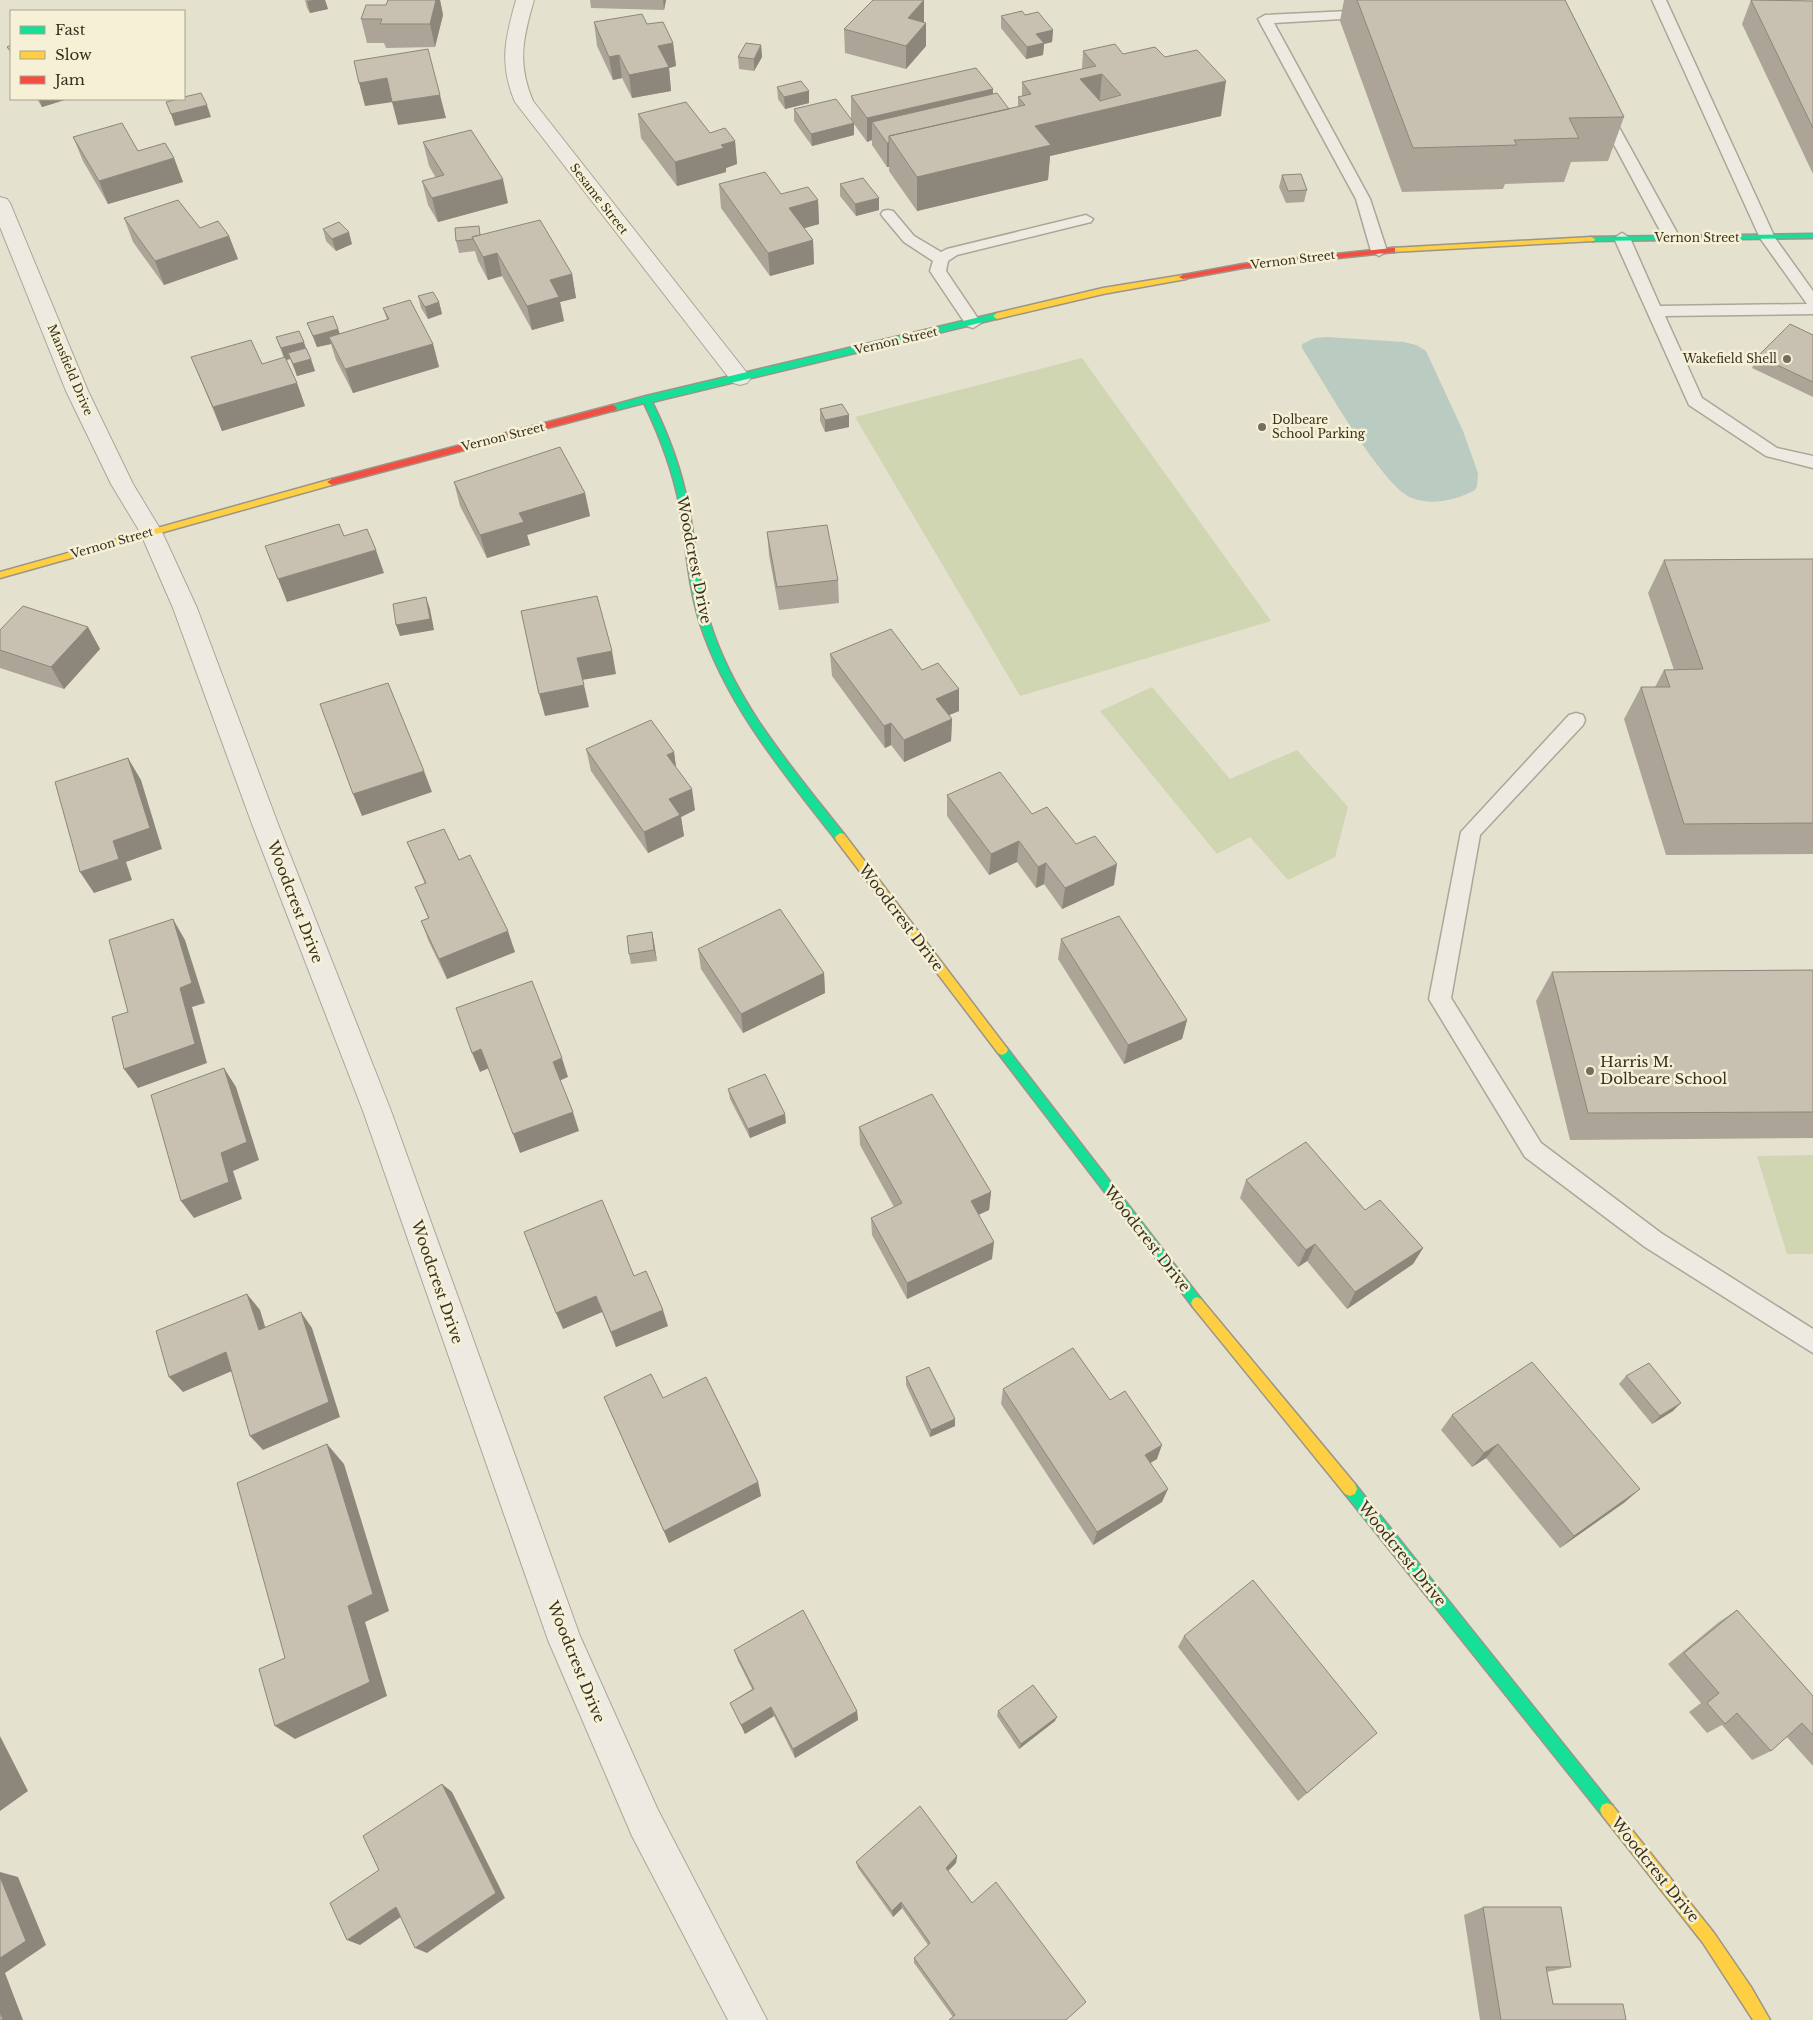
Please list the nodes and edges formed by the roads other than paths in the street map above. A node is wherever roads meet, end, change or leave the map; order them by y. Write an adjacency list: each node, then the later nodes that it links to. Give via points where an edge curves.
1 (525, 0): 18 (street, Sesame Street, via 512,48 517,89 524,102)
2 (1659, 0): 11 (lane)
3 (1381, 14): 12 (lane, via 1265,19 1363,199)
4 (1598, 100): 10 (lane)
5 (0, 202): 21 (street, Mansfield Drive, via 78,391 122,484)
6 (888, 214): 13 (lane, via 908,239)
7 (1086, 219): 13 (lane, via 956,251)
8 (1813, 236): 11 (main road, Vernon Street)
9 (1622, 238): 10 (main road, Vernon Street); 12 (main road, Vernon Street, via 1567,238); 16 (lane)
10 (1672, 238): 11 (main road, Vernon Street)
11 (1768, 238): 14 (lane)
12 (1379, 251): 17 (main road, Vernon Street, via 1171,277)
13 (941, 259): 17 (lane, via 938,271)
14 (1813, 302)
15 (1813, 309): 16 (lane)
16 (1654, 311): 20 (lane, via 1695,401 1772,452)
17 (972, 323): 18 (main road, Vernon Street)
18 (740, 378): 19 (main road, Vernon Street)
19 (646, 400): 21 (main road, Vernon Street); 26 (main road, Woodcrest Drive, via 668,447 682,492 691,560 710,637 720,666 750,719 1162,1260 1413,1566 1714,1945)
20 (1813, 462)
21 (152, 532): 22 (main road, Vernon Street); 25 (street, Woodcrest Drive, via 185,608 264,824 378,1111 565,1640 645,1823)
22 (0, 575)
23 (1576, 720): 24 (lane, via 1471,832 1440,999 1533,1150 1654,1240)
24 (1813, 1342)
25 (748, 2020)
26 (1762, 2020)

